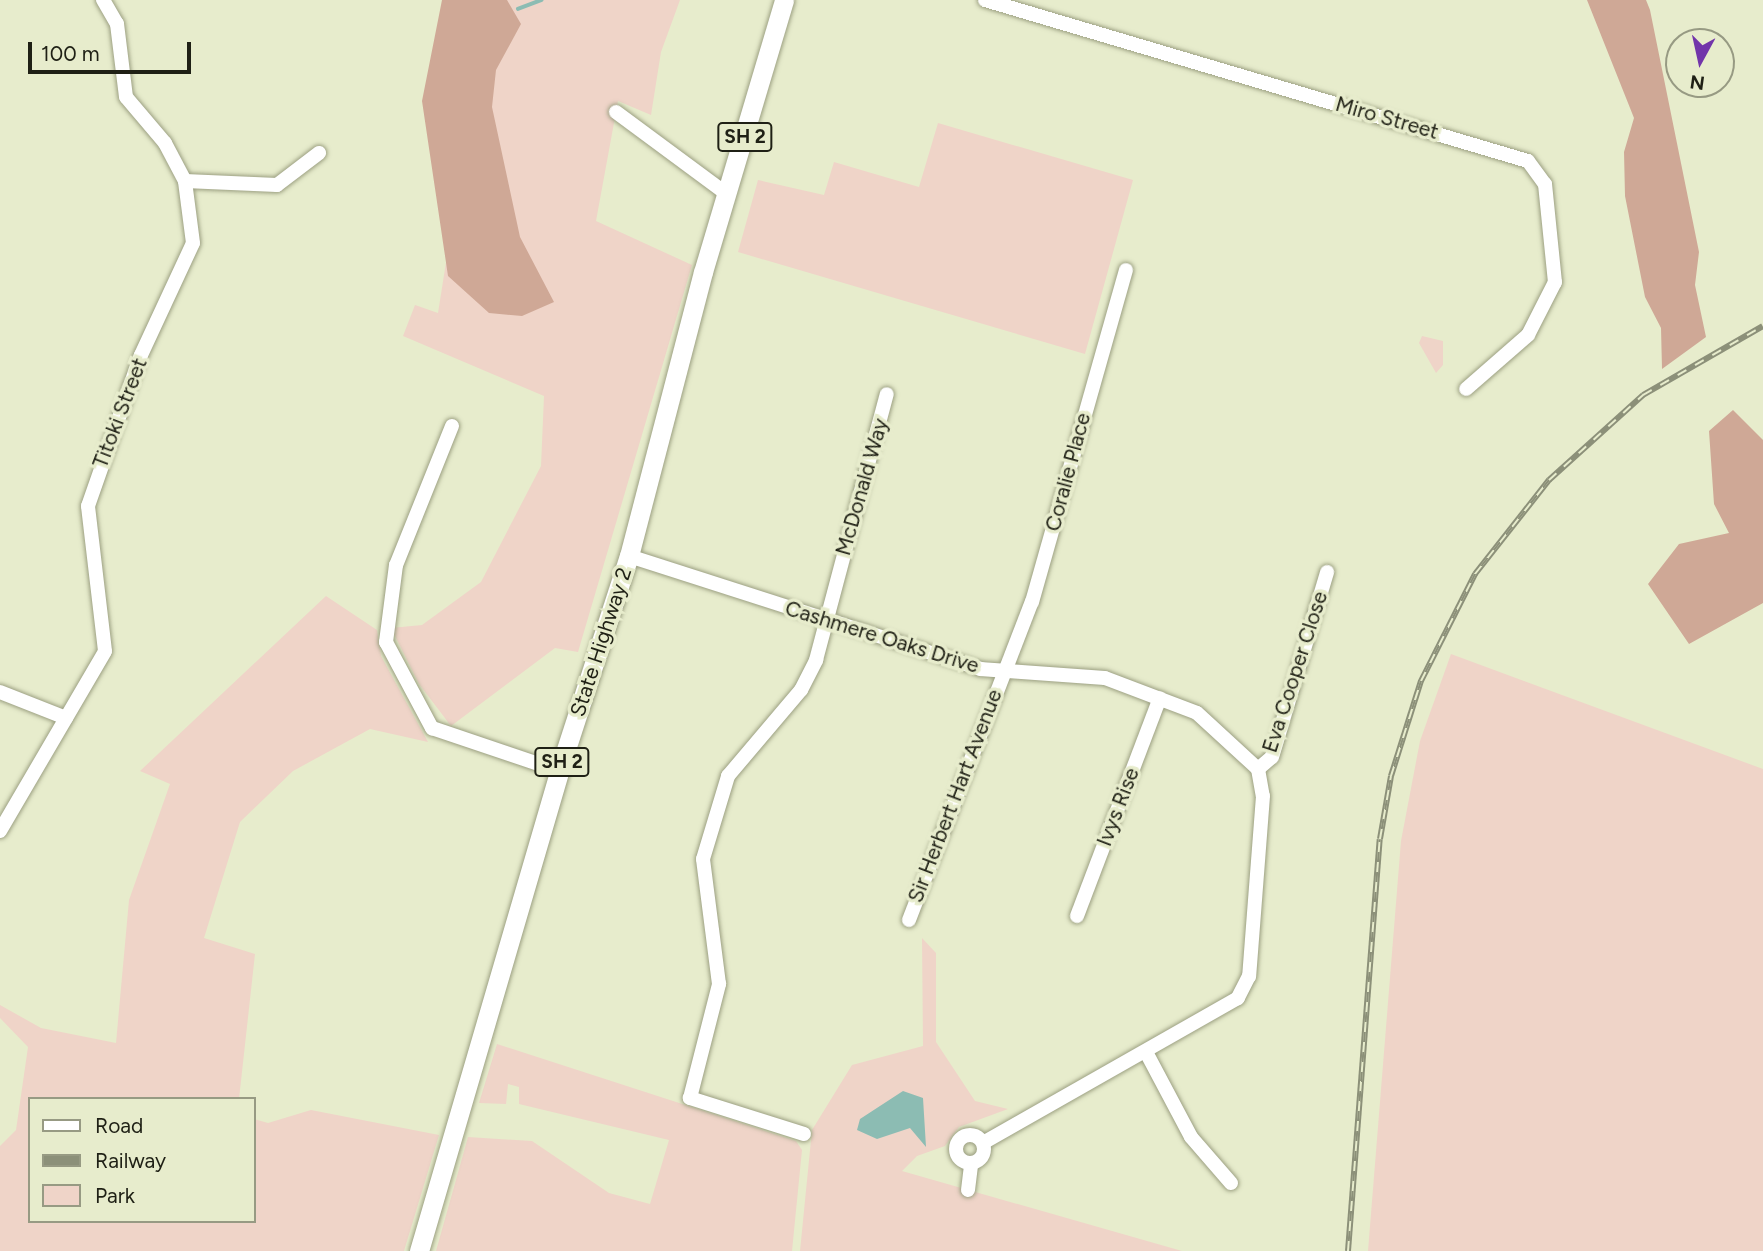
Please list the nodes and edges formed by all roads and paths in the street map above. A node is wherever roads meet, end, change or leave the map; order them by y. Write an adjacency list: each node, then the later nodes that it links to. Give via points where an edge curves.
1 (103, 0): 6 (street, Titoki Street, via 117,24 125,97 165,143)
2 (784, 0): 7 (highway, SH 2)
3 (985, 0): 9 (street, Miro Street, via 1528,161 1545,184 1555,282 1528,335)
4 (615, 112): 7 (street)
5 (319, 153): 6 (street, via 277,185)
6 (185, 181): 18 (street, Titoki Street, via 194,226 189,258 141,355 88,506 106,639)
7 (728, 195): 12 (highway, State Highway 2 / SH 2, via 703,272)
8 (1126, 270): 15 (street, Coralie Place, via 1032,602)
9 (1466, 389)
10 (887, 394): 14 (street, McDonald Way, via 846,530)
11 (452, 426): 20 (street, via 396,565 386,642 432,728)
12 (629, 556): 14 (street, Cashmere Oaks Drive); 20 (highway, State Highway 2 / SH 2)
13 (1327, 572): 19 (street, Eva Cooper Close, via 1272,758)
14 (830, 621): 15 (street, Cashmere Oaks Drive); 25 (street, McDonald Way, via 802,690 736,763 716,808 703,859 719,984 690,1098)
15 (1002, 671): 17 (street, Cashmere Oaks Drive, via 1093,675); 23 (street, Sir Herbert Hart Avenue)
16 (0, 692): 18 (street)
17 (1160, 698): 19 (street, Cashmere Oaks Drive, via 1197,713); 22 (street, Ivys Rise)
18 (66, 718): 21 (street, Titoki Street)
19 (1258, 769): 24 (street, via 1263,796 1245,988 1224,1009)
20 (559, 771): 30 (highway, State Highway 2 / SH 2)
21 (0, 831)
22 (1077, 916)
23 (909, 920)
24 (1146, 1052): 26 (street); 28 (street, via 1191,1138)
25 (804, 1134)
26 (983, 1143): 27 (street, via 983,1156); 27 (street, via 968,1135 957,1143 958,1157)
27 (971, 1164): 29 (street)
28 (1230, 1183)
29 (968, 1190)
30 (419, 1251)

